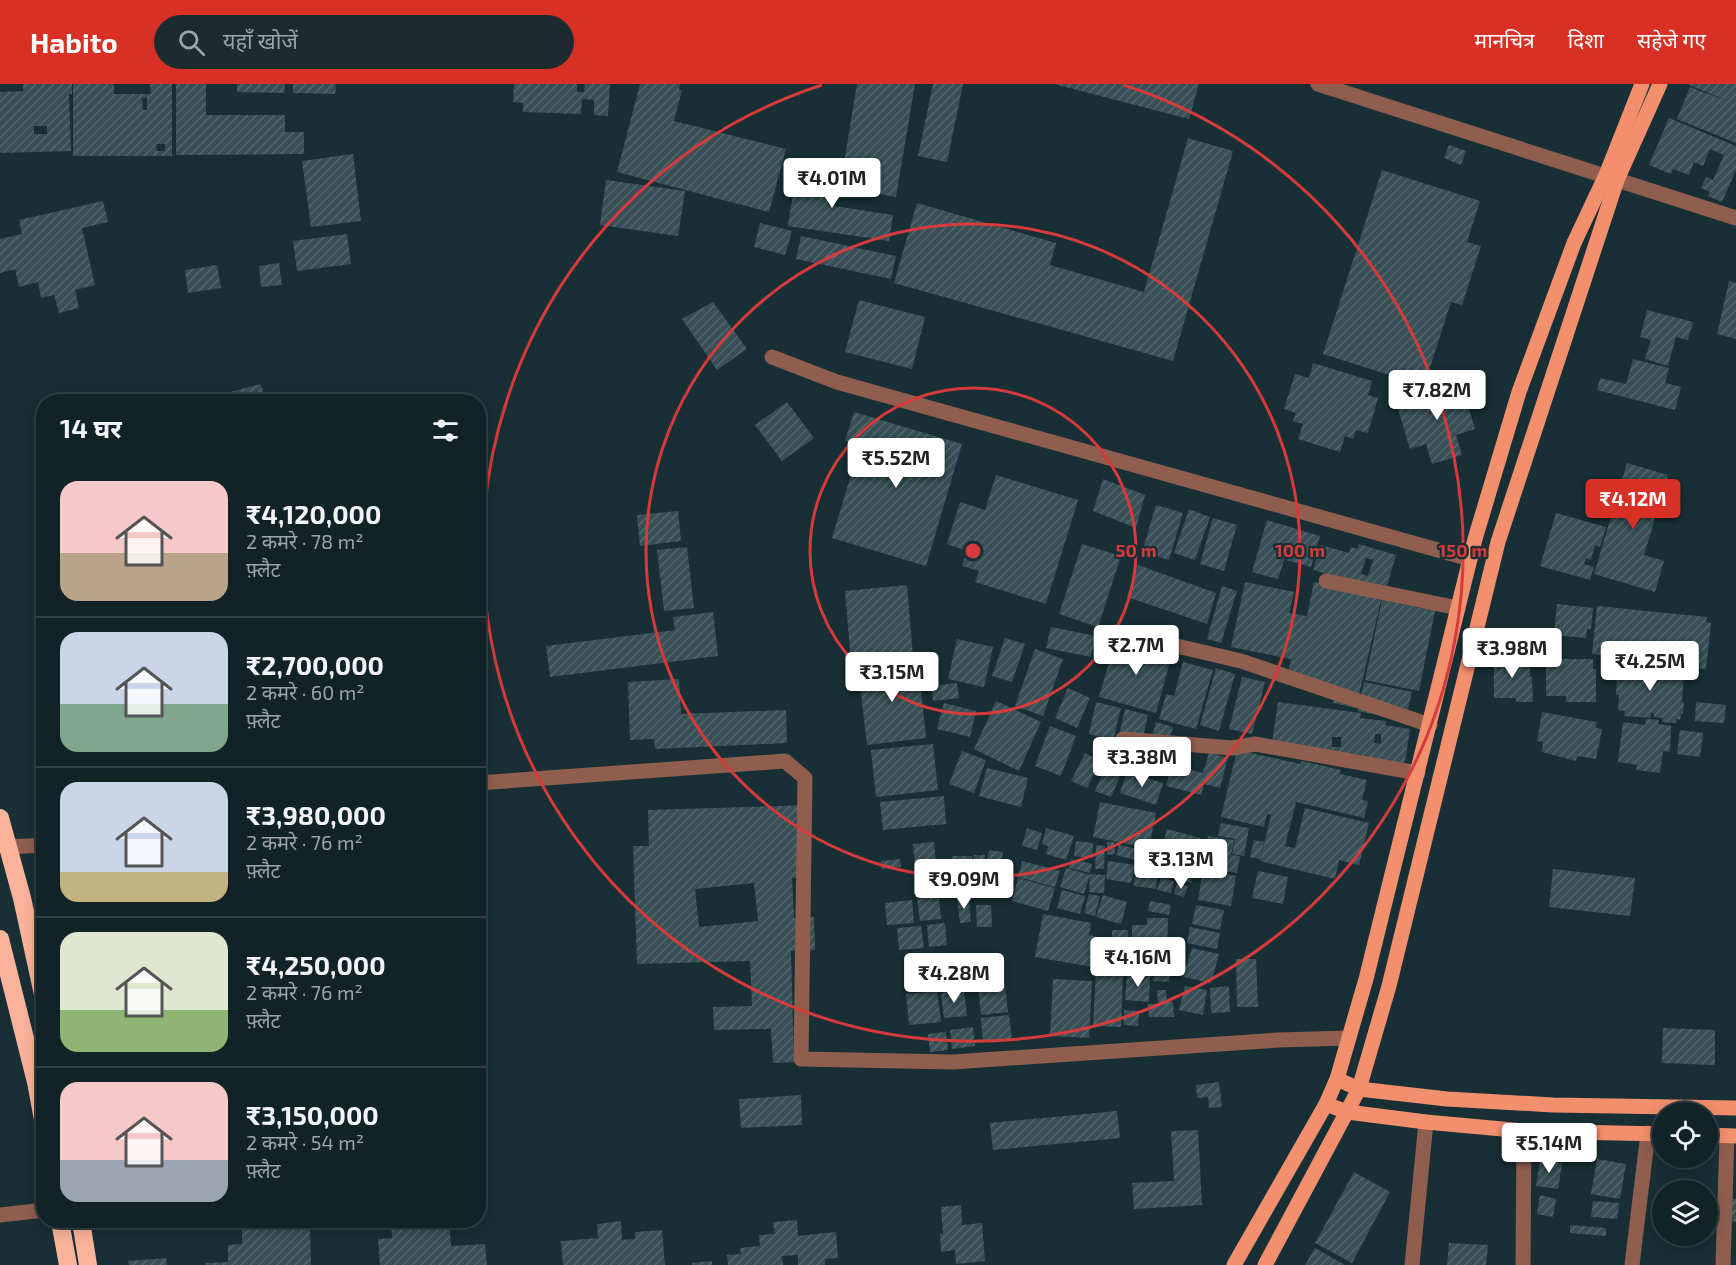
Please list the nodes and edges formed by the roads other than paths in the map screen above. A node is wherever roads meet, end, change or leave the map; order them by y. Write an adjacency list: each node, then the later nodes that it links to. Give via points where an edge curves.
1 (1318, 84): 4 (street)
2 (1642, 84): 4 (main road)
3 (1660, 84): 4 (main road)
4 (1611, 177): 5 (street); 7 (main road, via 1574,243 1519,392); 23 (main road, via 1498,542 1389,986)
5 (1736, 218)
6 (772, 357): 7 (street, via 837,382)
7 (1470, 559): 9 (main road)
8 (1326, 581): 9 (street)
9 (1458, 608): 11 (main road)
10 (1117, 632): 11 (street, via 1241,661)
11 (1430, 725): 13 (main road)
12 (1123, 738): 13 (street, via 1232,748 1255,744)
13 (1418, 773): 20 (main road)
14 (486, 782): 20 (street, via 785,761 805,778 801,1059 953,1062)
15 (0, 818): 17 (highway)
16 (36, 845): 17 (street)
17 (8, 847): 19 (highway)
18 (0, 939): 22 (highway)
19 (36, 962)
20 (1349, 1038): 21 (main road)
21 (1337, 1079): 23 (main road); 24 (main road)
22 (36, 1082)
23 (1359, 1089): 25 (main road, via 1554,1105); 26 (main road)
24 (1326, 1104): 26 (main road); 39 (main road)
25 (1736, 1108)
26 (1347, 1112): 27 (main road); 40 (main road)
27 (1426, 1122): 28 (main road); 41 (street)
28 (1524, 1131): 29 (main road); 42 (street)
29 (1652, 1133)
30 (1731, 1136): 44 (street)
31 (1652, 1150): 43 (street)
32 (36, 1211): 33 (street)
33 (0, 1215)
34 (61, 1228): 37 (highway)
35 (82, 1228): 38 (highway)
36 (1736, 1259): 44 (street)
37 (68, 1265)
38 (88, 1265)
39 (1234, 1265)
40 (1265, 1265)
41 (1412, 1265)
42 (1523, 1265)
43 (1632, 1265)
44 (1723, 1265)

